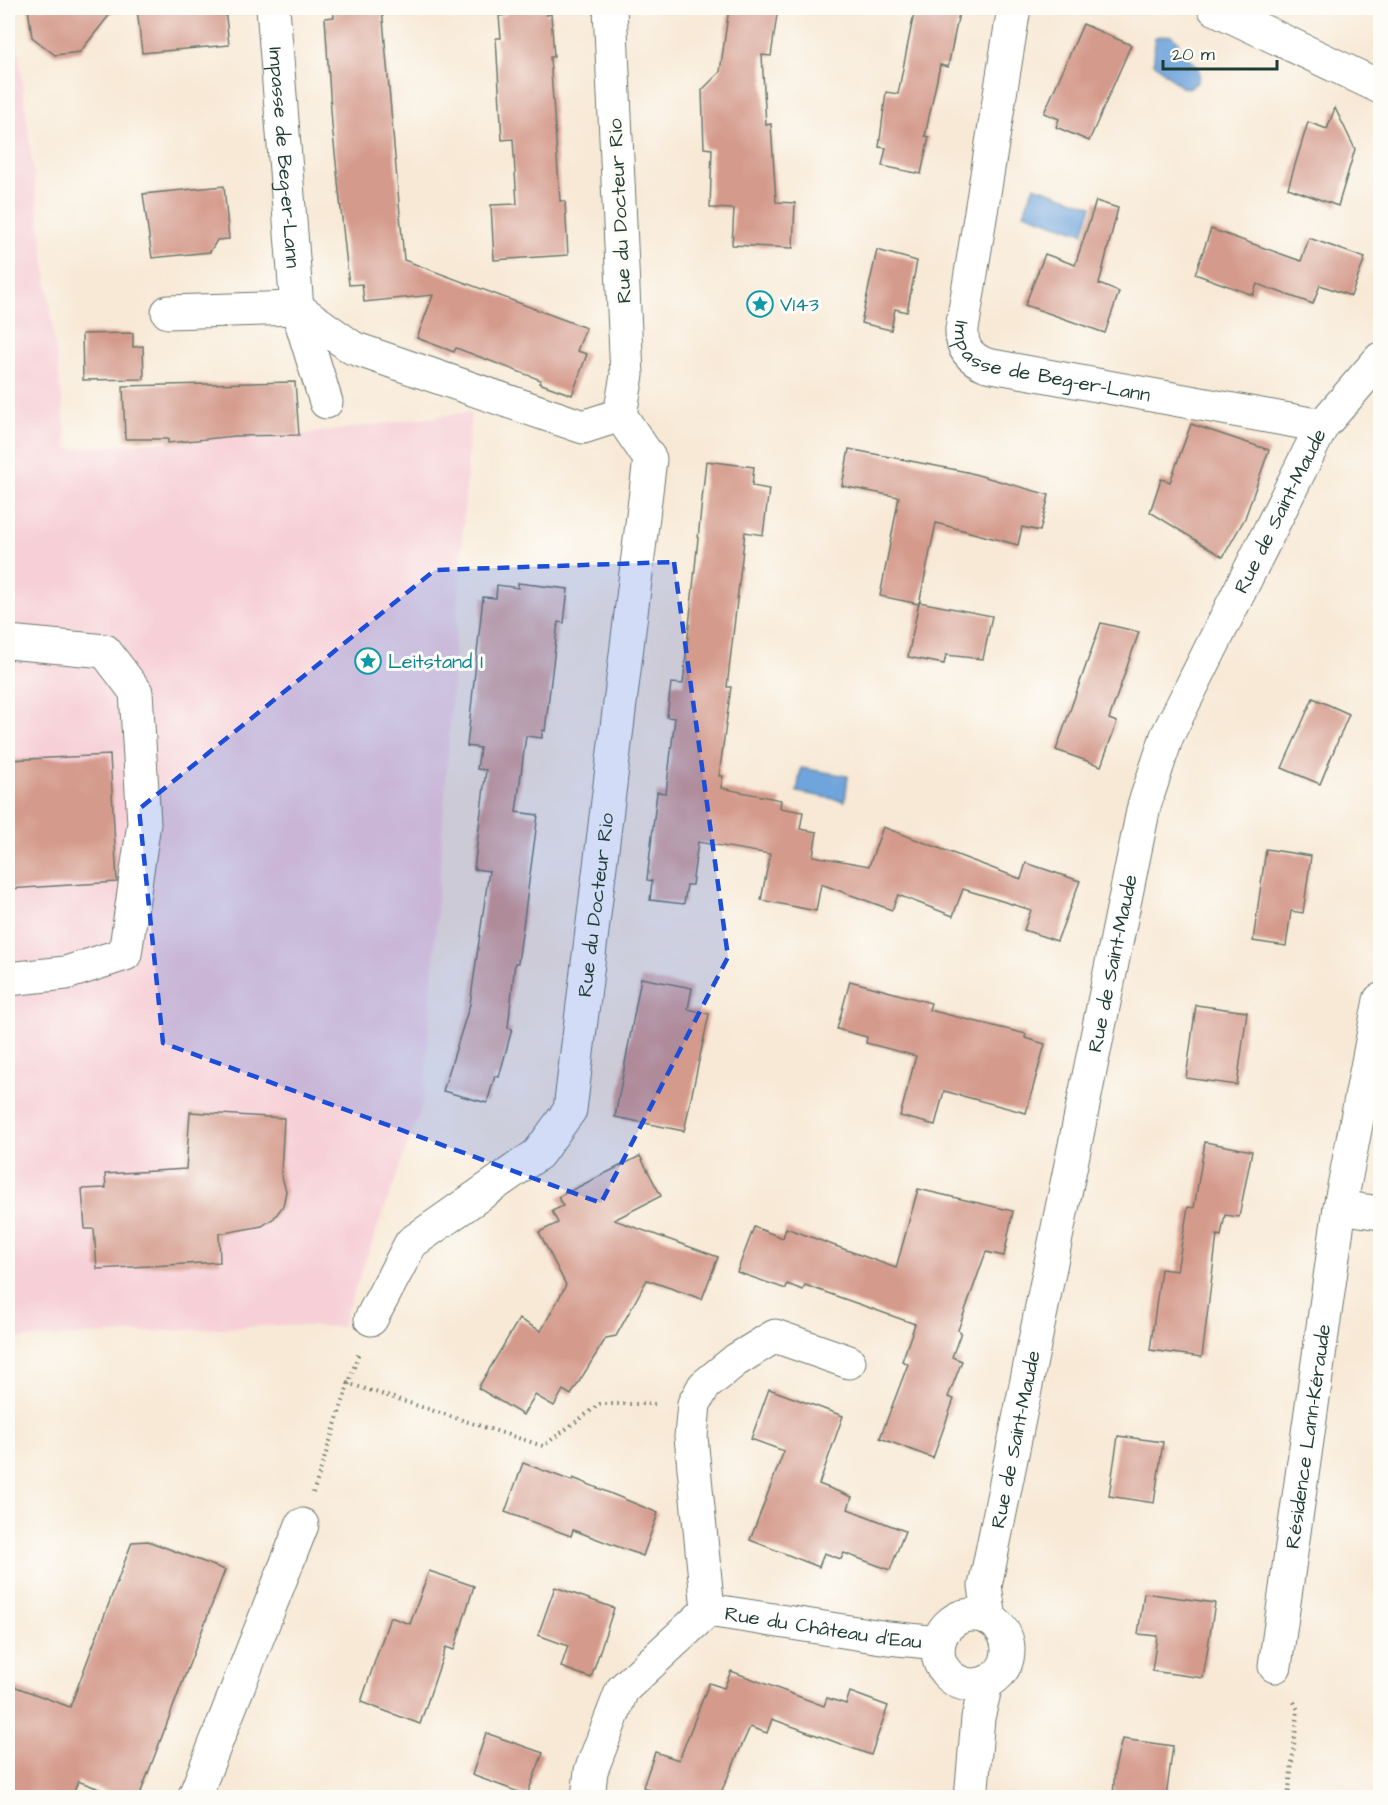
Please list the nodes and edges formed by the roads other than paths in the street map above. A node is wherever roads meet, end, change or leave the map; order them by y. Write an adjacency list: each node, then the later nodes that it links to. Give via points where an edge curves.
1 (273, 8): 6 (street, Impasse de Beg-er-Lann)
2 (610, 8): 10 (street, Rue du Docteur Rio, via 627,375)
3 (1014, 8): 11 (street, Impasse de Beg-er-Lann, via 962,329 966,351 987,366)
4 (1214, 8): 5 (street)
5 (1380, 87)
6 (297, 308): 7 (street); 9 (street, Impasse de Beg-er-Lann); 10 (street, via 353,348 583,427)
7 (168, 312)
8 (1380, 358): 11 (street, Rue de Saint-Maude)
9 (326, 402)
10 (620, 415): 17 (street, Rue du Docteur Rio, via 650,459 570,1110 538,1154 411,1243)
11 (1322, 426): 21 (street, Rue de Saint-Maude, via 1167,736 1144,806 985,1586)
12 (8, 642): 13 (street, via 105,651 135,692 144,824 125,954 66,973)
13 (8, 979)
14 (1380, 1000): 15 (street, Résidence Lann-Kéraude)
15 (1340, 1207): 16 (street); 23 (street, Résidence Lann-Kéraude)
16 (1380, 1213)
17 (371, 1319)
18 (849, 1362): 20 (street, Rue du Château d'Eau, via 775,1336 704,1386 694,1404 692,1437)
19 (302, 1525): 25 (street)
20 (708, 1610): 22 (street, Rue du Château d'Eau, via 888,1638); 26 (street, Rue du Château d'Eau, via 622,1690 591,1771)
21 (990, 1619): 22 (street, via 969,1615 958,1618 942,1632); 24 (street, via 1006,1636 1008,1659 996,1678)
22 (939, 1642): 24 (street, via 940,1664 946,1673 964,1685)
23 (1275, 1666)
24 (986, 1684): 27 (street, via 978,1718)
25 (194, 1797)
26 (588, 1797)
27 (971, 1797)

